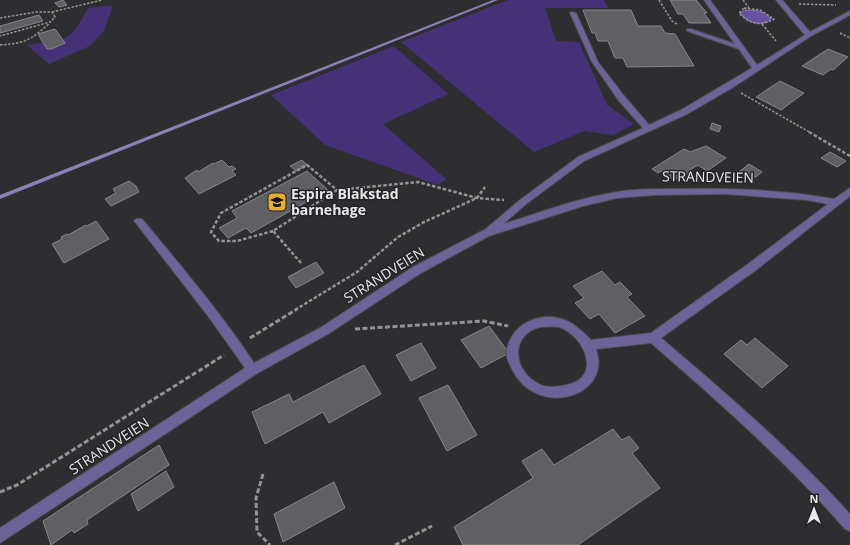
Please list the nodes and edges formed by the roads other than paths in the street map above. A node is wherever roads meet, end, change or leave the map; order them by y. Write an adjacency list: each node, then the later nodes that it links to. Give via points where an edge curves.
1 (707, 0): 7 (street)
2 (780, 1): 6 (street)
3 (573, 13): 9 (street, via 595,62 622,99)
4 (850, 13): 6 (street)
5 (689, 30): 7 (street)
6 (809, 35): 8 (street)
7 (741, 48): 8 (street)
8 (756, 69): 9 (street, via 684,112)
9 (649, 129): 13 (street, via 616,141 581,159)
10 (850, 191): 11 (street)
11 (836, 202): 13 (street, STRANDVEIEN, via 807,197 725,191 617,195); 14 (street, via 752,267)
12 (139, 221): 16 (street, via 237,346)
13 (486, 232): 16 (street, STRANDVEIEN, via 417,270 324,331)
14 (653, 338): 15 (street); 17 (street, via 726,400 829,499)
15 (589, 345): 15 (street, via 593,360 590,375 578,388 560,393 538,390 520,375 511,353 522,329 554,322 574,330)
16 (252, 370): 18 (street, STRANDVEIEN)
17 (850, 524)
18 (0, 536)

